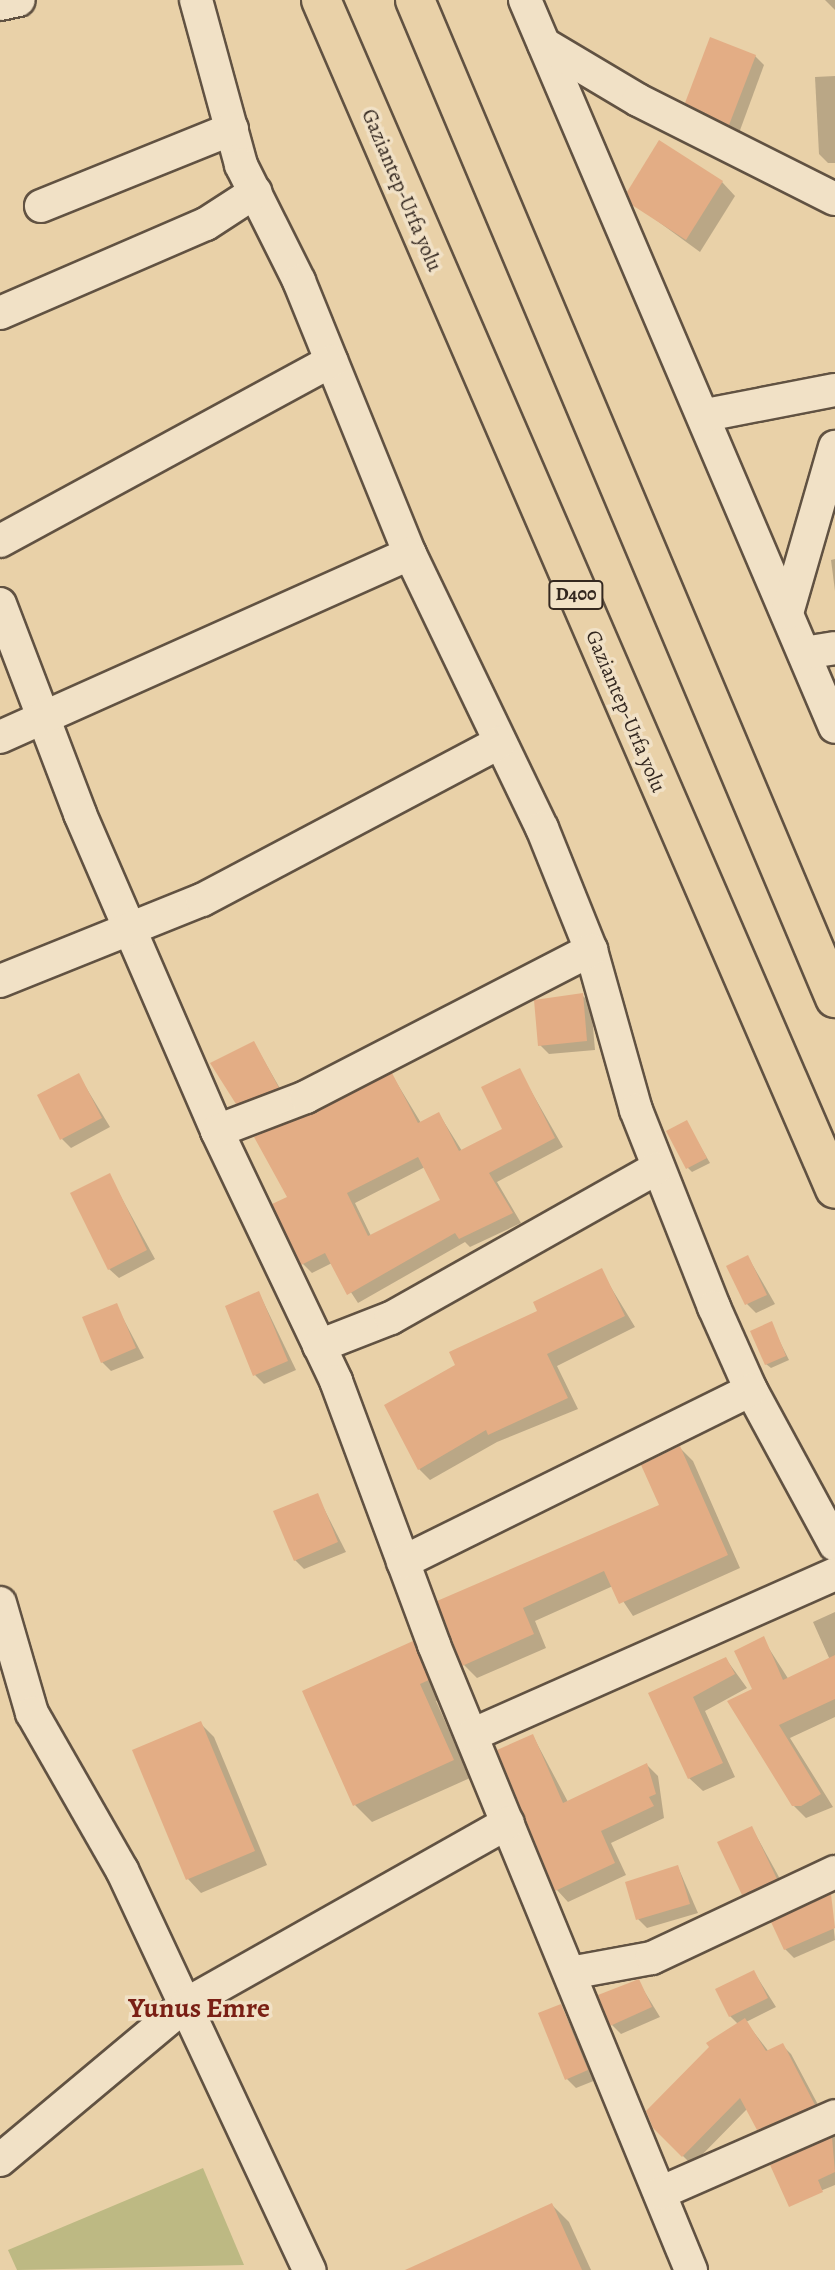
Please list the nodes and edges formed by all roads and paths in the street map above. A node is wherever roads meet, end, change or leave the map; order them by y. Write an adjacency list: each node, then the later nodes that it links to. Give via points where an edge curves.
1 (19, 0): 6 (street)
2 (196, 0): 8 (street)
3 (321, 0): 33 (highway, Gaziantep-Urfa yolu / D400)
4 (415, 0): 30 (highway)
5 (525, 0): 7 (street)
6 (0, 4)
7 (544, 44): 10 (street, via 638,100); 15 (street)
8 (232, 129): 9 (street); 11 (street)
9 (254, 192): 12 (street, via 205,224); 13 (street)
10 (835, 199)
11 (41, 206)
12 (0, 313)
13 (331, 360): 17 (street); 18 (street)
14 (835, 390): 15 (street)
15 (706, 415): 20 (street)
16 (835, 447): 20 (street)
17 (0, 541)
18 (410, 554): 23 (street); 26 (street)
19 (0, 604): 23 (street)
20 (788, 613): 22 (street)
21 (835, 648): 22 (street)
22 (804, 653): 24 (street)
23 (43, 715): 25 (street); 27 (street)
24 (835, 727)
25 (0, 737)
26 (500, 742): 27 (street); 28 (street)
27 (131, 931): 29 (street); 31 (street)
28 (591, 950): 31 (street, via 306,1097); 32 (street)
29 (0, 981)
30 (835, 999)
31 (217, 1131): 34 (street)
32 (657, 1168): 34 (street, via 391,1318); 35 (street)
33 (835, 1189)
34 (319, 1346): 37 (street)
35 (751, 1390): 36 (street); 37 (street)
36 (835, 1545)
37 (403, 1562): 40 (street)
38 (835, 1574): 40 (street)
39 (0, 1603): 44 (street, via 32,1713 122,1870)
40 (472, 1735): 41 (street)
41 (508, 1823): 43 (street); 44 (street)
42 (835, 1872): 43 (street, via 652,1958)
43 (569, 1973): 47 (street)
44 (188, 2003): 46 (street); 48 (street)
45 (835, 2116): 47 (street)
46 (0, 2160)
47 (660, 2193): 49 (street)
48 (309, 2270)
49 (691, 2270)

